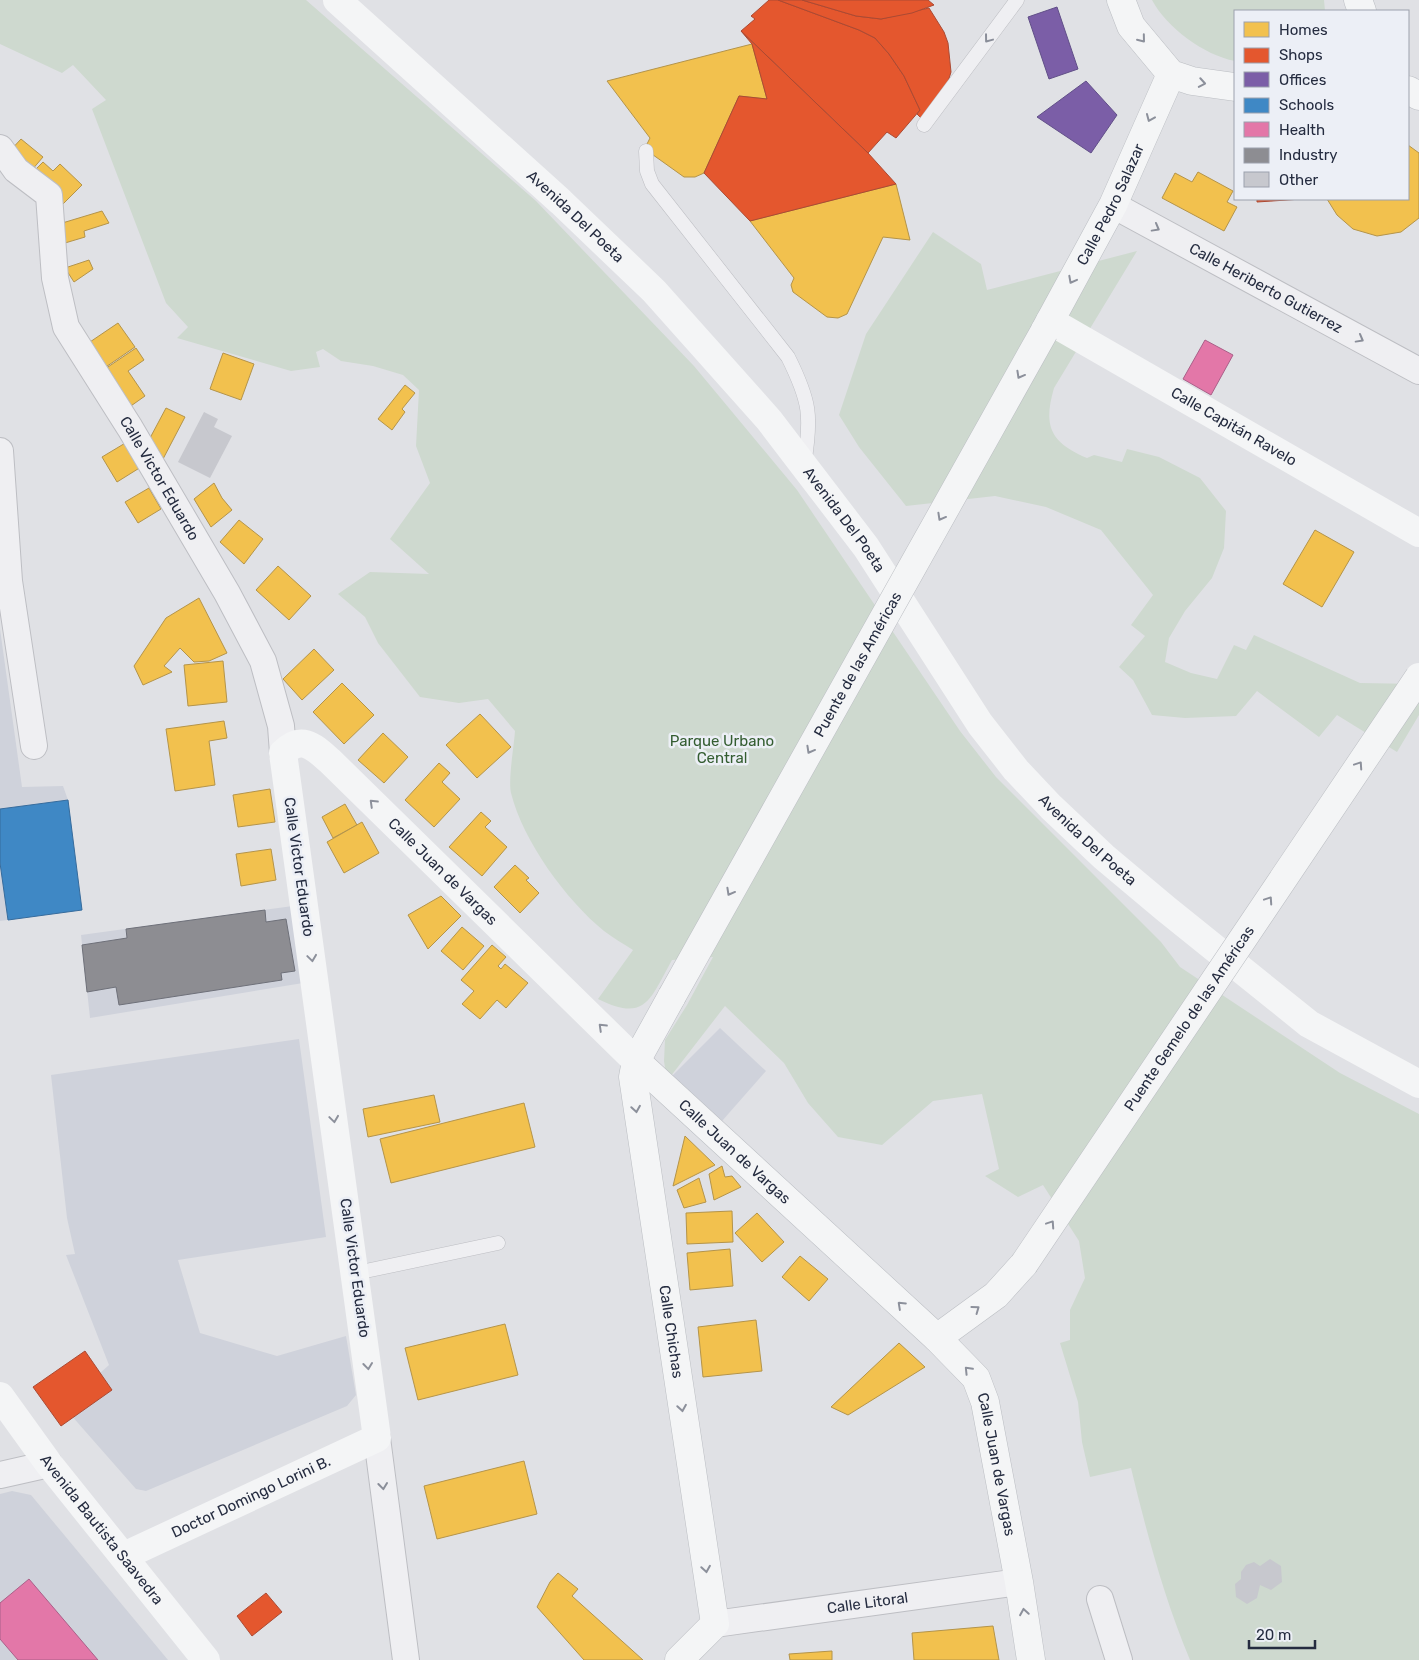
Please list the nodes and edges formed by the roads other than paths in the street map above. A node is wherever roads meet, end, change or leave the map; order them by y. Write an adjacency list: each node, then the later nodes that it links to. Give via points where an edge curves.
1 (337, 0): 13 (main road, Avenida Del Poeta, via 562,202 654,291 769,420)
2 (1018, 0): 6 (lane, one-way to 6)
3 (1121, 0): 4 (main road, one-way to 4, via 1131,26)
4 (1170, 74): 5 (main road, one-way to 5, via 1192,81); 9 (main road, Calle Pedro Salazar, one-way to 9)
5 (1234, 87)
6 (924, 125)
7 (0, 148): 17 (street, Calle Victor Eduardo, via 16,170 49,195 55,278 66,327 130,428 263,661 281,726)
8 (646, 151): 13 (lane, via 652,184 788,356 809,408 810,432)
9 (1113, 205): 10 (main road, Calle Pedro Salazar, one-way to 10); 11 (street, Calle Heriberto Gutierrez, one-way to 11)
10 (1047, 327): 14 (main road, Calle Capitán Ravelo); 18 (main road, Puente de las Américas, one-way to 18, bridge)
11 (1419, 371)
12 (0, 451): 16 (street, via 9,581)
13 (804, 466): 20 (main road, Avenida Del Poeta, via 866,547 980,724 1016,770 1051,807 1104,857 1309,1024)
14 (1419, 534)
15 (1419, 676): 23 (main road, Puente Gemelo de las Américas, one-way to 15, bridge, via 996,1295 1024,1264)
16 (34, 746)
17 (284, 753): 19 (main road, Calle Juan de Vargas, one-way to 17, via 319,752 305,743 297,743); 22 (main road, Calle Victor Eduardo, one-way to 22)
18 (672, 996): 19 (main road, Calle Chichas)
19 (636, 1061): 23 (main road, Calle Juan de Vargas, one-way to 19); 31 (main road, Calle Chichas, one-way to 31, via 633,1090)
20 (1419, 1084)
21 (498, 1243): 22 (lane)
22 (356, 1273): 25 (main road, Calle Victor Eduardo, one-way to 25)
23 (936, 1338): 29 (main road, Calle Juan de Vargas, one-way to 23, via 985,1402 976,1378)
24 (0, 1396): 26 (main road, Avenida Bautista Saavedra)
25 (377, 1438): 28 (main road, Doctor Domingo Lorini B.); 33 (street, Calle Victor Eduardo, one-way to 33)
26 (49, 1464): 27 (street); 28 (main road, Avenida Bautista Saavedra)
27 (0, 1475)
28 (124, 1556): 32 (main road, Avenida Bautista Saavedra)
29 (1019, 1582): 31 (street, Calle Litoral); 35 (main road, Calle Juan de Vargas, one-way to 29)
30 (1100, 1599): 36 (street)
31 (715, 1624): 34 (main road)
32 (206, 1660)
33 (406, 1660)
34 (679, 1660)
35 (1031, 1660)
36 (1119, 1660)

